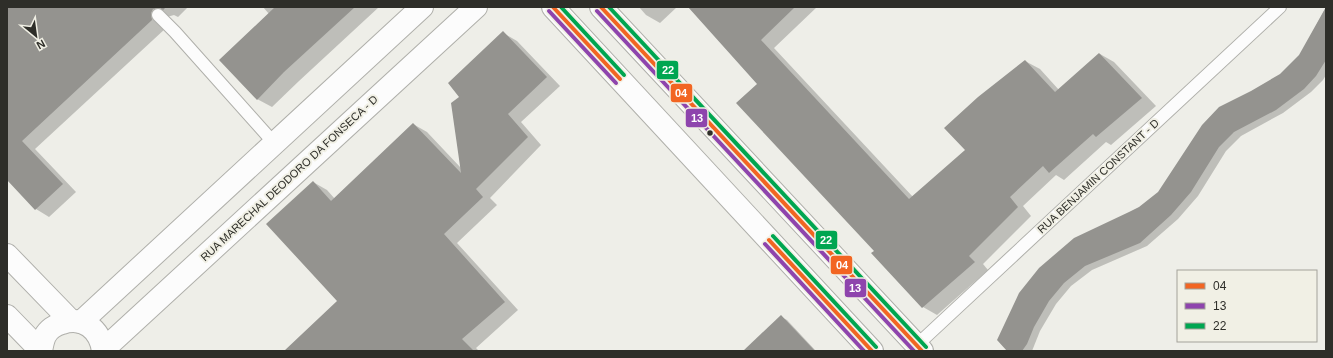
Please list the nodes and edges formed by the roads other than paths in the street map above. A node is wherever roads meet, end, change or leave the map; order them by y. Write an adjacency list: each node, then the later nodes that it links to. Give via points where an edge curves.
1 (422, 7): 7 (street)
2 (476, 7): 12 (street, RUA MARECHAL DEODORO DA FONSECA - D)
3 (553, 7): 14 (street)
4 (601, 7): 11 (street)
5 (1280, 7): 11 (lane, RUA BENJAMIN CONSTANT - D)
6 (158, 15): 7 (lane)
7 (274, 143): 10 (street)
8 (7, 255): 10 (street)
9 (7, 316): 13 (street)
10 (75, 321): 12 (street, via 92,327 100,337); 13 (street, via 55,325 45,336)
11 (919, 348)
12 (103, 350)
13 (41, 351)
14 (872, 351)

